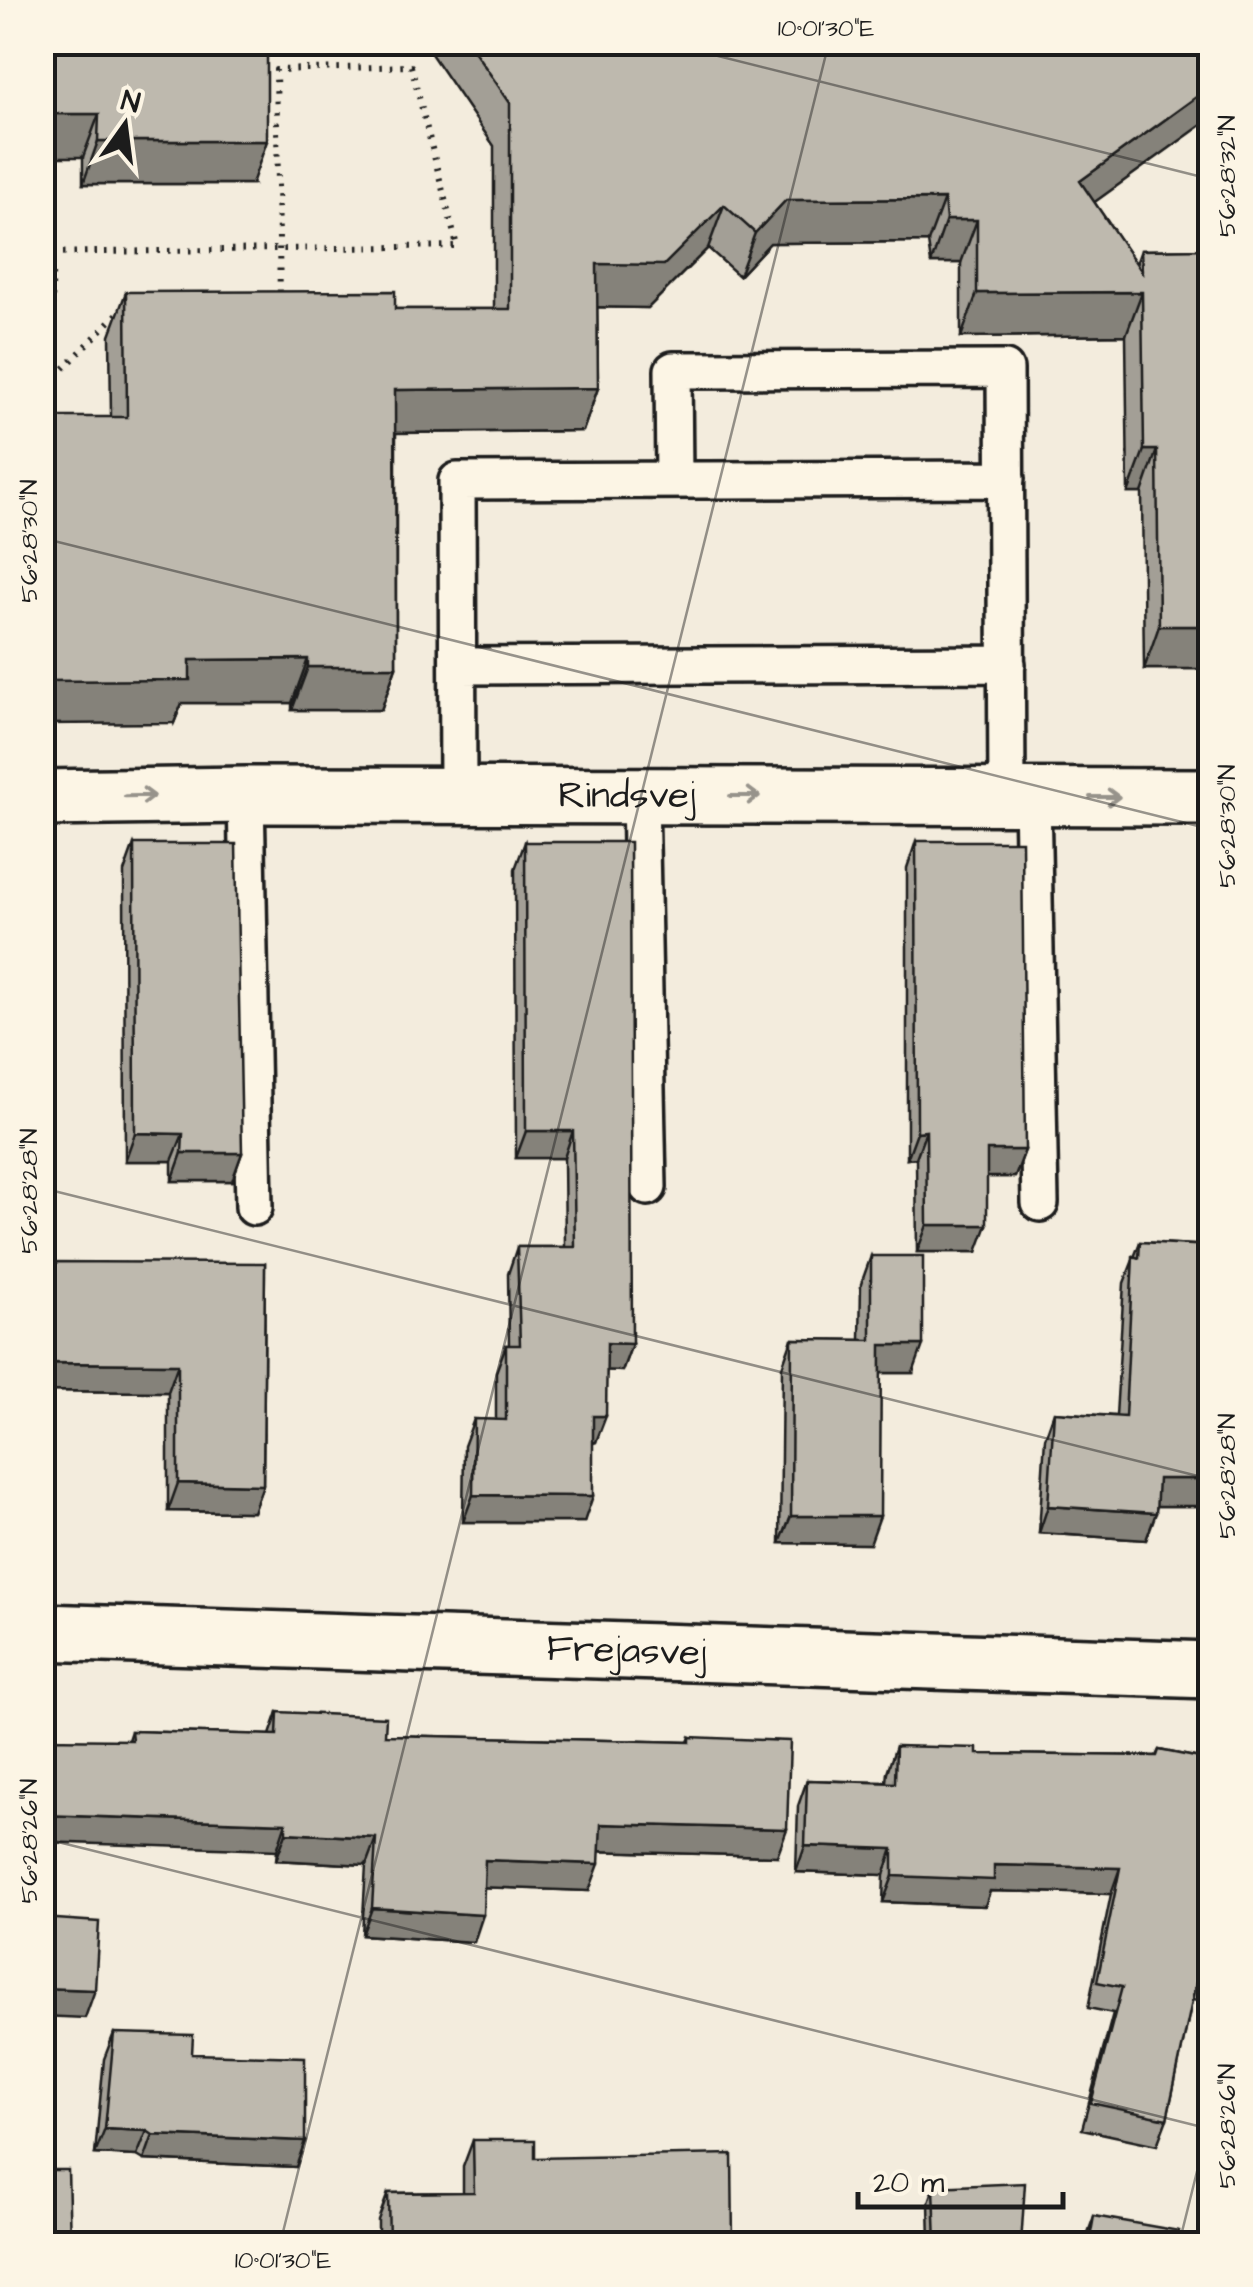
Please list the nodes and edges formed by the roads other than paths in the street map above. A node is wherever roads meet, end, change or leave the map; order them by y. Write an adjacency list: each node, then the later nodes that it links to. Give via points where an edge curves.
1 (1006, 479): 2 (lane); 2 (lane, via 1005,369 908,369 674,370); 3 (lane)
2 (674, 480): 4 (lane, via 457,481)
3 (1007, 664): 4 (lane); 8 (lane)
4 (458, 666): 6 (lane)
5 (246, 795): 6 (street, Rindsvej); 10 (street, Rindsvej, one-way to 5); 13 (lane)
6 (458, 796): 7 (street, Rindsvej)
7 (640, 796): 8 (street, Rindsvej, one-way to 8); 11 (lane)
8 (1020, 797): 9 (street, Rindsvej, one-way to 9); 12 (lane)
9 (1210, 797)
10 (42, 798)
11 (648, 1188)
12 (1040, 1203)
13 (254, 1207)
14 (42, 1632): 15 (street, Frejasvej)
15 (1210, 1670)

